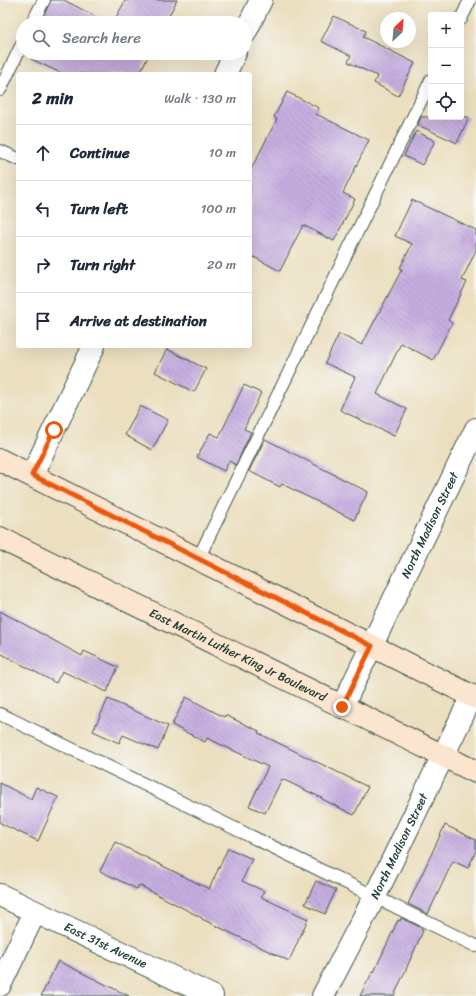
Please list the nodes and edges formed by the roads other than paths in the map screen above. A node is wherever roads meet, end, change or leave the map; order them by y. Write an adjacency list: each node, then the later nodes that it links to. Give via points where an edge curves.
1 (44, 0): 5 (lane)
2 (261, 0): 6 (street)
3 (470, 0): 4 (lane)
4 (464, 13)
5 (36, 16)
6 (252, 19)
7 (16, 57): 11 (lane)
8 (232, 60): 9 (street)
9 (226, 72)
10 (429, 84): 19 (lane)
11 (0, 90)
12 (0, 151): 13 (lane)
13 (16, 158)
14 (93, 348): 17 (street)
15 (476, 429): 20 (street, North Madison Street)
16 (0, 460): 17 (main road)
17 (32, 475): 19 (main road)
18 (0, 538): 22 (main road, East Martin Luther King Jr Boulevard)
19 (198, 559): 20 (main road)
20 (372, 646): 21 (main road); 22 (street, North Madison Street)
21 (474, 697): 24 (street, North Madison Street)
22 (342, 707): 24 (main road, East Martin Luther King Jr Boulevard)
23 (0, 714): 27 (lane)
24 (443, 756): 25 (main road, East Martin Luther King Jr Boulevard); 27 (street, North Madison Street)
25 (476, 772)
26 (0, 895): 28 (street, East 31st Avenue)
27 (374, 896): 29 (lane); 32 (street, North Madison Street)
28 (35, 912): 30 (street); 31 (street, East 31st Avenue)
29 (476, 946)
30 (0, 985)
31 (212, 996)
32 (323, 996)

